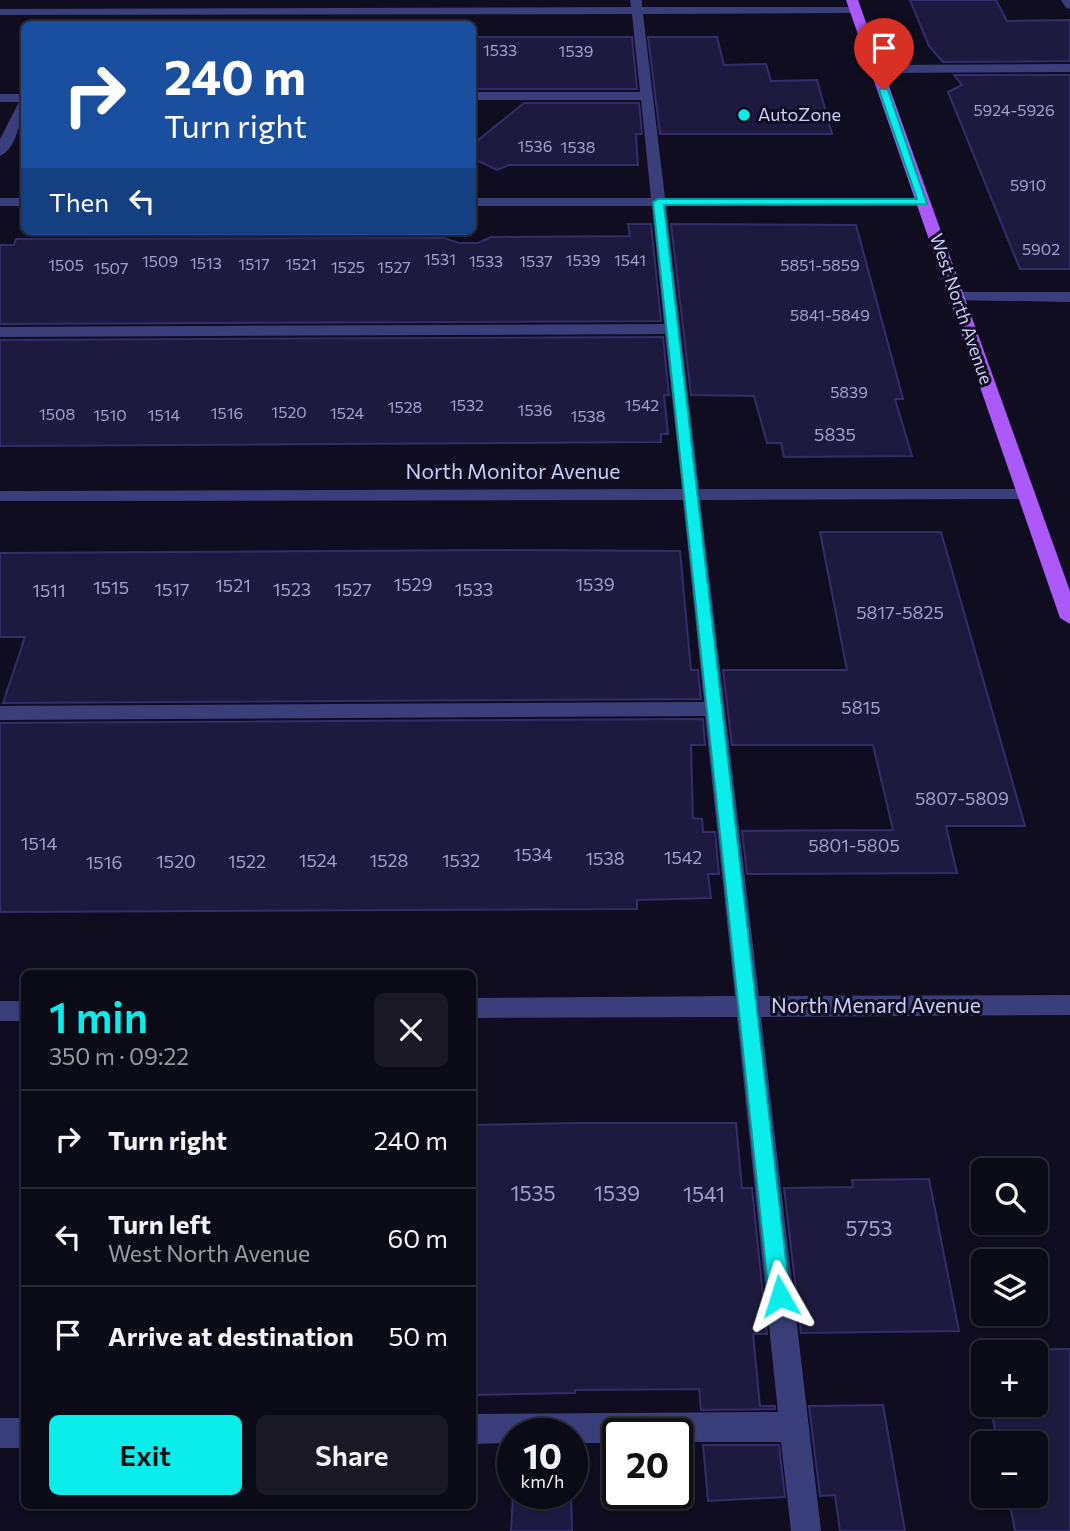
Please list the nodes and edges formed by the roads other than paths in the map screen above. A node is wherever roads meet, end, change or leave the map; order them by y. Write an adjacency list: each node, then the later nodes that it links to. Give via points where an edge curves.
1 (78, 0): 7 (street)
2 (1067, 0): 5 (street)
3 (637, 5): 4 (street); 7 (street); 12 (street)
4 (854, 5): 10 (main road, West North Avenue)
5 (1070, 6)
6 (0, 12): 7 (street)
7 (72, 12): 8 (street)
8 (67, 21)
9 (1070, 68): 10 (street)
10 (876, 69): 21 (main road, West North Avenue)
11 (476, 96): 12 (street)
12 (646, 96): 20 (street)
13 (0, 98): 14 (street)
14 (21, 98)
15 (21, 110): 16 (street)
16 (0, 152)
17 (0, 202): 18 (street)
18 (21, 202)
19 (476, 202): 20 (street)
20 (658, 202): 21 (street); 24 (street)
21 (923, 202): 22 (main road, West North Avenue)
22 (956, 297): 23 (street); 26 (main road, West North Avenue)
23 (1070, 297)
24 (673, 330): 25 (street); 27 (street)
25 (0, 332)
26 (1026, 494): 27 (street, North Monitor Avenue); 29 (main road, West North Avenue)
27 (691, 495): 28 (street, North Monitor Avenue); 30 (street)
28 (0, 496)
29 (1070, 618)
30 (715, 709): 31 (street); 33 (street)
31 (0, 713)
32 (1070, 1005): 33 (street, North Menard Avenue)
33 (747, 1006): 34 (street, North Menard Avenue); 37 (street)
34 (476, 1008)
35 (0, 1011): 36 (street)
36 (21, 1011)
37 (794, 1427): 38 (street); 41 (street)
38 (476, 1429)
39 (0, 1433): 40 (street)
40 (21, 1433)
41 (806, 1531)

